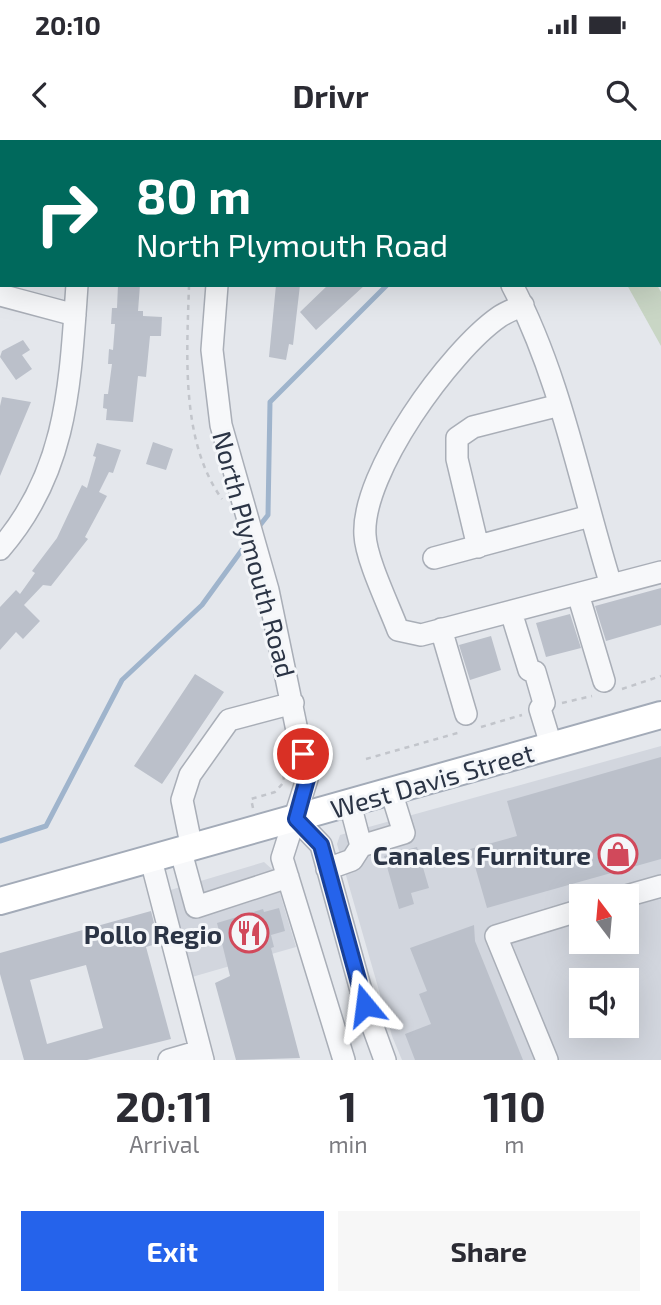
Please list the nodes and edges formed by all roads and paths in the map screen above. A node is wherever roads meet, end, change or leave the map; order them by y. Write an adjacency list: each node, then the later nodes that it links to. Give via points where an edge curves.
1 (77, 287): 7 (street)
2 (189, 287): 9 (path, via 187,395 212,485)
3 (217, 287): 9 (street, North Plymouth Road, via 212,349 215,390)
4 (513, 287): 6 (street)
5 (1, 298): 7 (street)
6 (523, 305): 8 (street); 18 (street, via 499,317 465,347 414,411 383,466 368,510 365,535 398,630 421,635)
7 (75, 315): 12 (street, via 65,414 52,463 34,502)
8 (560, 405): 10 (street); 11 (street, via 472,427 457,438 457,459)
9 (236, 506): 20 (street, North Plymouth Road, via 268,590)
10 (590, 516): 11 (street); 15 (street)
11 (478, 547): 13 (street)
12 (0, 549)
13 (435, 558)
14 (661, 572): 15 (street)
15 (611, 585): 16 (street)
16 (578, 594): 17 (street); 19 (street)
17 (511, 612): 18 (street); 21 (street, via 544,702)
18 (441, 629): 22 (street)
19 (604, 681)
20 (293, 703): 28 (street, North Plymouth Road, via 307,779); 30 (street, via 229,720 190,775 182,800)
21 (533, 712): 24 (street); 25 (path)
22 (466, 714)
23 (661, 715): 24 (main road, West Davis Street)
24 (551, 745): 26 (main road, West Davis Street)
25 (366, 759)
26 (391, 791): 27 (main road, West Davis Street); 29 (street, via 404,833)
27 (350, 804): 28 (main road, West Davis Street); 29 (street)
28 (296, 819): 30 (main road, West Davis Street); 32 (street, via 321,845); 33 (street, North Plymouth Road, via 282,858)
29 (361, 846): 32 (street, via 352,860)
30 (187, 850): 31 (main road, West Davis Street); 33 (street, via 196,907)
31 (151, 860): 36 (main road, West Davis Street); 38 (street)
32 (327, 869): 41 (street)
33 (288, 877): 39 (street, North Plymouth Road)
34 (661, 886): 35 (street)
35 (639, 892)
36 (0, 901)
37 (569, 914): 42 (street, via 496,936)
38 (201, 1055): 40 (street)
39 (342, 1059)
40 (169, 1060)
41 (385, 1060)
42 (547, 1060)

